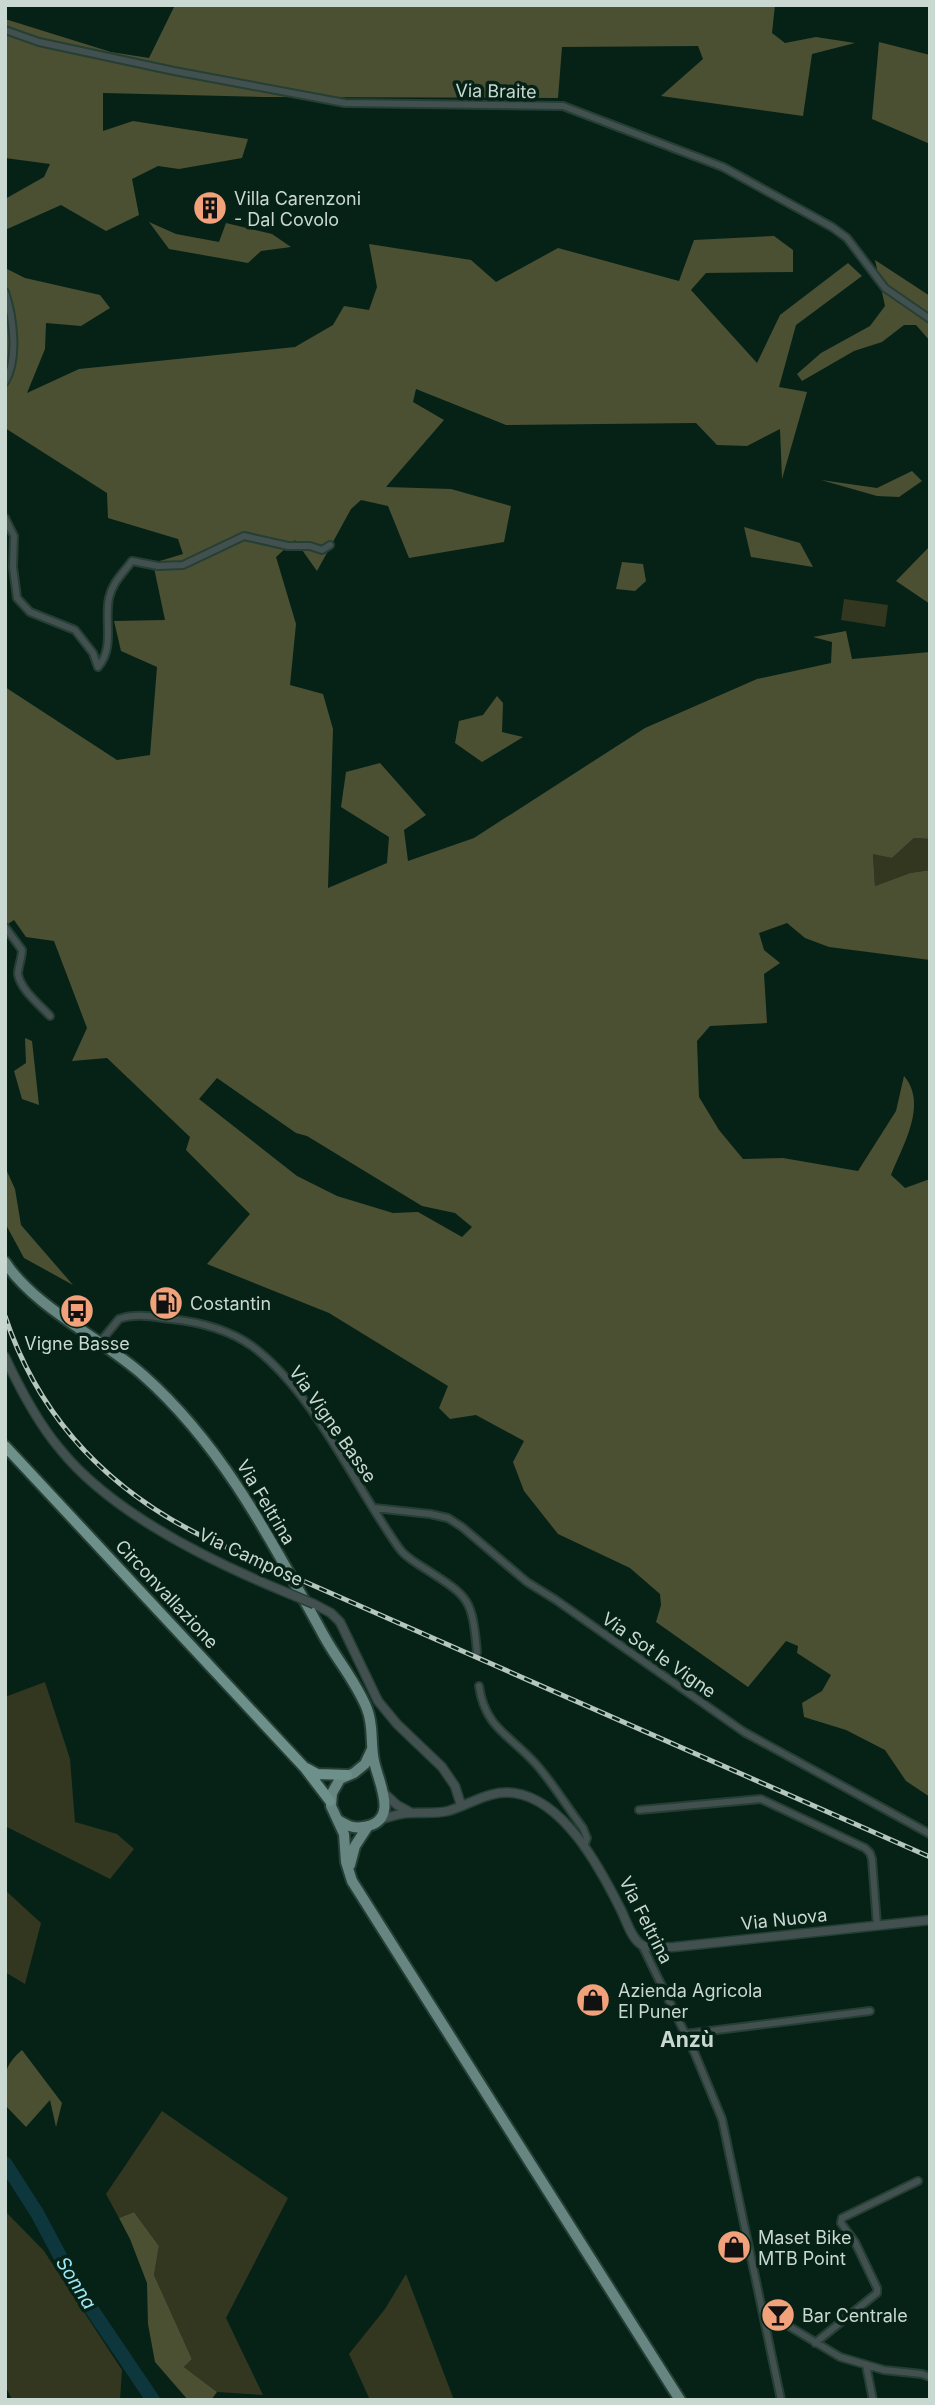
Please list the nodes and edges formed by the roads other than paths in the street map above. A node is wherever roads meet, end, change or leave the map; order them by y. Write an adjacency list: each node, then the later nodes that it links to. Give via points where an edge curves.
1 (5, 30): 3 (street, Via Braite, via 39,42 174,71 345,103 563,106 723,167 832,227 885,288)
2 (5, 292): 4 (street, via 13,316 12,359)
3 (930, 319)
4 (5, 382)
5 (5, 518): 6 (street, via 14,536 17,598 30,612 75,630 99,667 108,649 109,599 132,561 183,565 244,536 322,550)
6 (330, 545)
7 (5, 927): 8 (street, via 22,950 21,981)
8 (50, 1016)
9 (5, 1262): 10 (main road, Via Feltrina, via 32,1292)
10 (101, 1341): 13 (street, Via Vigne Basse, via 119,1320 142,1315 194,1321 250,1345 299,1394); 16 (main road, Via Feltrina, via 159,1389 218,1455 364,1702 372,1726)
11 (5, 1357): 21 (street, Via Campose, bridge, via 60,1450 98,1488 140,1518 213,1558 331,1613 340,1622 379,1701 442,1767)
12 (5, 1446): 17 (highway, Circonvallazione)
13 (374, 1508): 14 (street, Via Vigne Basse, via 402,1552 462,1594 470,1607); 26 (street, Via Sot le Vigne, via 448,1518 527,1582 744,1732)
14 (477, 1652)
15 (479, 1686): 27 (street, via 485,1712 495,1727 534,1761 583,1828)
16 (372, 1749): 18 (main road, via 365,1764); 19 (main road, Via Feltrina)
17 (304, 1767): 18 (highway, via 317,1774); 20 (highway, Circonvallazione)
18 (351, 1774): 19 (main road, via 370,1776); 20 (main road, via 335,1785)
19 (383, 1790): 23 (street, via 397,1805); 25 (main road, via 385,1804)
20 (330, 1801): 24 (main road)
21 (461, 1805): 23 (street, Via Feltrina, via 440,1812); 27 (street, Via Feltrina, via 499,1793 530,1797 551,1811)
22 (639, 1810): 30 (street, via 761,1799 865,1848 872,1859)
23 (413, 1812): 25 (street, Via Feltrina)
24 (338, 1819): 25 (main road, Via Feltrina, via 352,1827); 28 (main road)
25 (372, 1823): 28 (main road, via 355,1846)
26 (930, 1834)
27 (584, 1847): 31 (street, Via Feltrina)
28 (349, 1875): 39 (main road)
29 (930, 1920): 30 (street, Via Nuova)
30 (877, 1925): 31 (street, Via Nuova, via 674,1947)
31 (642, 1945): 33 (street, Via Feltrina)
32 (870, 2011): 33 (street)
33 (685, 2034): 35 (street, Via Feltrina, via 722,2119)
34 (918, 2181): 36 (street, via 842,2218 877,2293)
35 (762, 2310): 36 (street); 40 (street, Via Feltrina)
36 (815, 2343): 37 (street)
37 (866, 2365): 38 (street); 41 (street)
38 (930, 2377)
39 (680, 2400)
40 (781, 2400)
41 (873, 2400)

